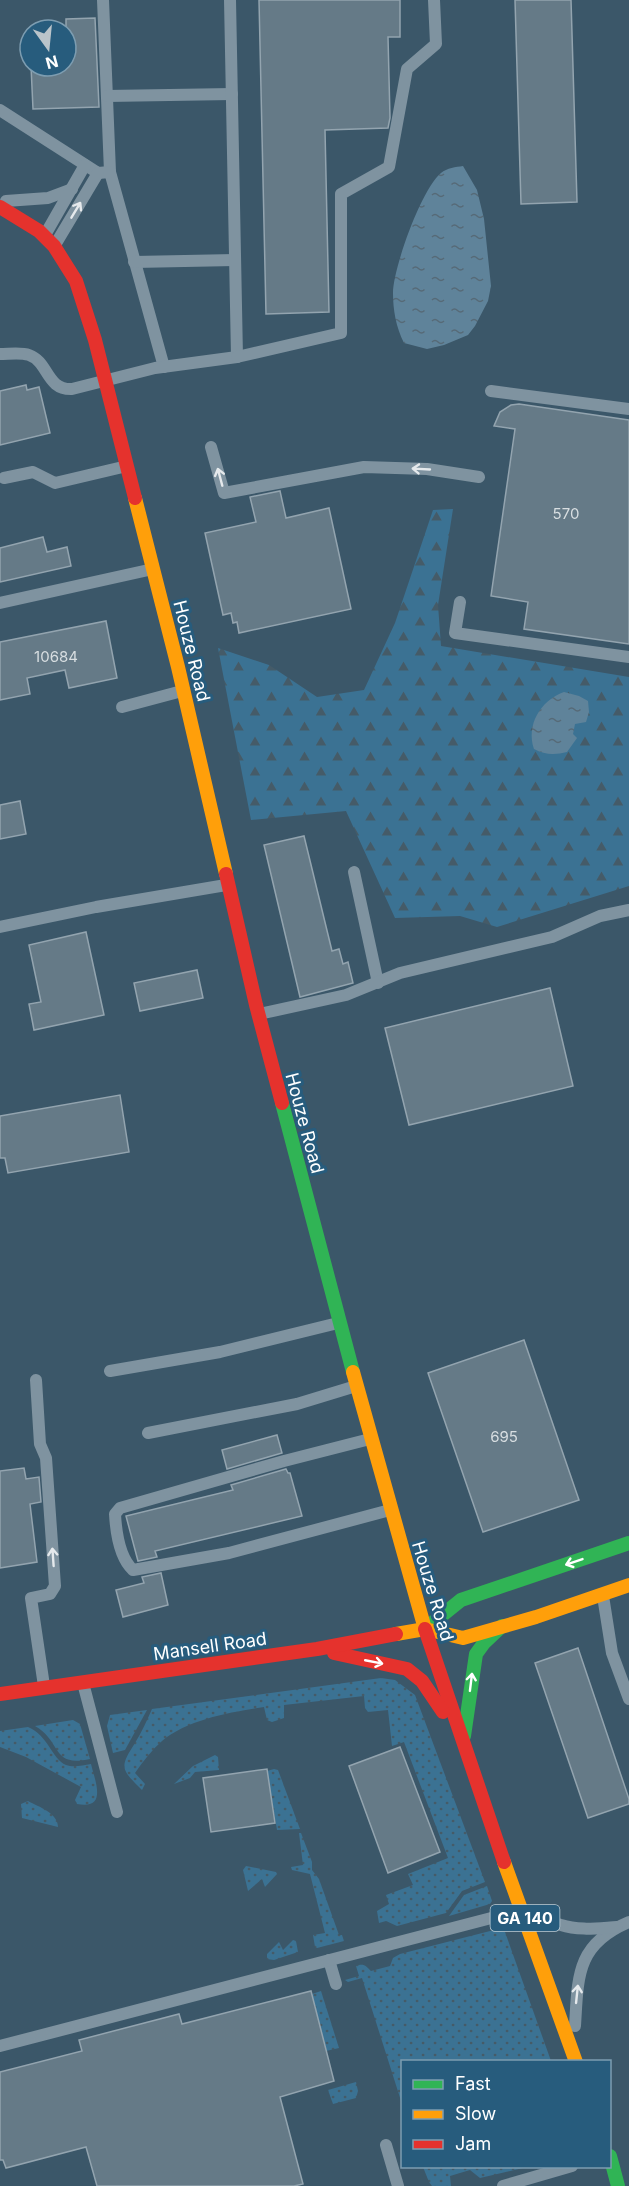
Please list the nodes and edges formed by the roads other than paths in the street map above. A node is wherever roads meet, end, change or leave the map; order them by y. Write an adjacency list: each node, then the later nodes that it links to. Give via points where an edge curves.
1 (103, 0): 5 (lane)
2 (230, 0): 4 (lane)
3 (434, 0): 15 (lane, via 436,44 406,69 389,167 341,194 341,333)
4 (232, 94): 5 (lane); 12 (lane)
5 (107, 96): 8 (lane)
6 (0, 110): 7 (lane)
7 (85, 165): 8 (lane); 9 (lane)
8 (104, 173): 11 (lane, one-way to 8); 13 (lane)
9 (72, 189): 10 (lane, via 48,198); 11 (lane)
10 (1, 206): 11 (main road, Houze Road)
11 (49, 241): 17 (main road, Houze Road, via 76,281)
12 (235, 260): 13 (lane); 15 (lane)
13 (134, 262): 16 (lane)
14 (0, 354): 17 (lane, via 27,354 35,358 63,390)
15 (237, 357): 16 (lane)
16 (164, 367): 17 (lane)
17 (106, 381): 21 (main road, Houze Road)
18 (491, 392): 19 (lane)
19 (629, 409)
20 (211, 447): 22 (lane, one-way to 20, via 427,469 364,467 224,493)
21 (128, 466): 23 (lane, via 55,483 33,472); 24 (main road, Houze Road)
22 (479, 477)
23 (4, 478)
24 (154, 569): 26 (lane); 28 (main road, Houze Road)
25 (460, 602): 27 (lane, via 455,633)
26 (0, 603)
27 (629, 657)
28 (183, 691): 29 (lane); 31 (main road, Houze Road)
29 (122, 707)
30 (354, 872): 34 (lane)
31 (228, 884): 33 (lane); 35 (main road, Houze Road)
32 (629, 910): 34 (lane, via 600,916 552,937 400,973)
33 (0, 927)
34 (378, 983): 35 (lane, via 346,995)
35 (259, 1014): 36 (main road, Houze Road)
36 (339, 1323): 37 (lane, via 220,1352); 39 (main road, Houze Road)
37 (110, 1371)
38 (36, 1380): 50 (lane, one-way to 38, via 31,1598 50,1594 55,1586)
39 (356, 1386): 40 (lane, via 297,1404); 41 (main road, Houze Road)
40 (147, 1433)
41 (371, 1438): 42 (main road, Houze Road); 42 (lane, via 120,1508 115,1514 115,1525 126,1563 133,1570 229,1553)
42 (391, 1510): 47 (main road, Houze Road)
43 (629, 1543): 47 (main road, Mansell Road, one-way to 47, via 461,1600)
44 (629, 1585): 45 (main road, Mansell Road)
45 (603, 1594): 46 (main road, Mansell Road); 52 (lane, via 612,1653)
46 (502, 1626): 47 (main road, Mansell Road, via 463,1638); 53 (main road, one-way to 46, via 476,1654)
47 (425, 1629): 48 (main road, Mansell Road); 53 (main road, Houze Road / GA 140)
48 (317, 1648): 49 (main road, Mansell Road); 53 (main road, one-way to 53, via 407,1669 422,1681)
49 (82, 1682): 50 (main road, Mansell Road); 54 (lane)
50 (45, 1688): 51 (main road, Mansell Road)
51 (0, 1694)
52 (629, 1700)
53 (463, 1740): 55 (main road, Houze Road / GA 140)
54 (117, 1812)
55 (522, 1910): 56 (lane, via 561,1926 587,1929); 57 (lane); 60 (main road, Houze Road / GA 140)
56 (623, 1924): 60 (lane, one-way to 56, via 581,1965 592,1947)
57 (329, 1960): 58 (lane); 59 (lane)
58 (336, 1984)
59 (0, 2046)
60 (575, 2057)
61 (386, 2145): 64 (lane)
62 (611, 2163): 66 (main road)
63 (565, 2168): 65 (lane)
64 (398, 2186)
65 (503, 2186)
66 (618, 2186)

